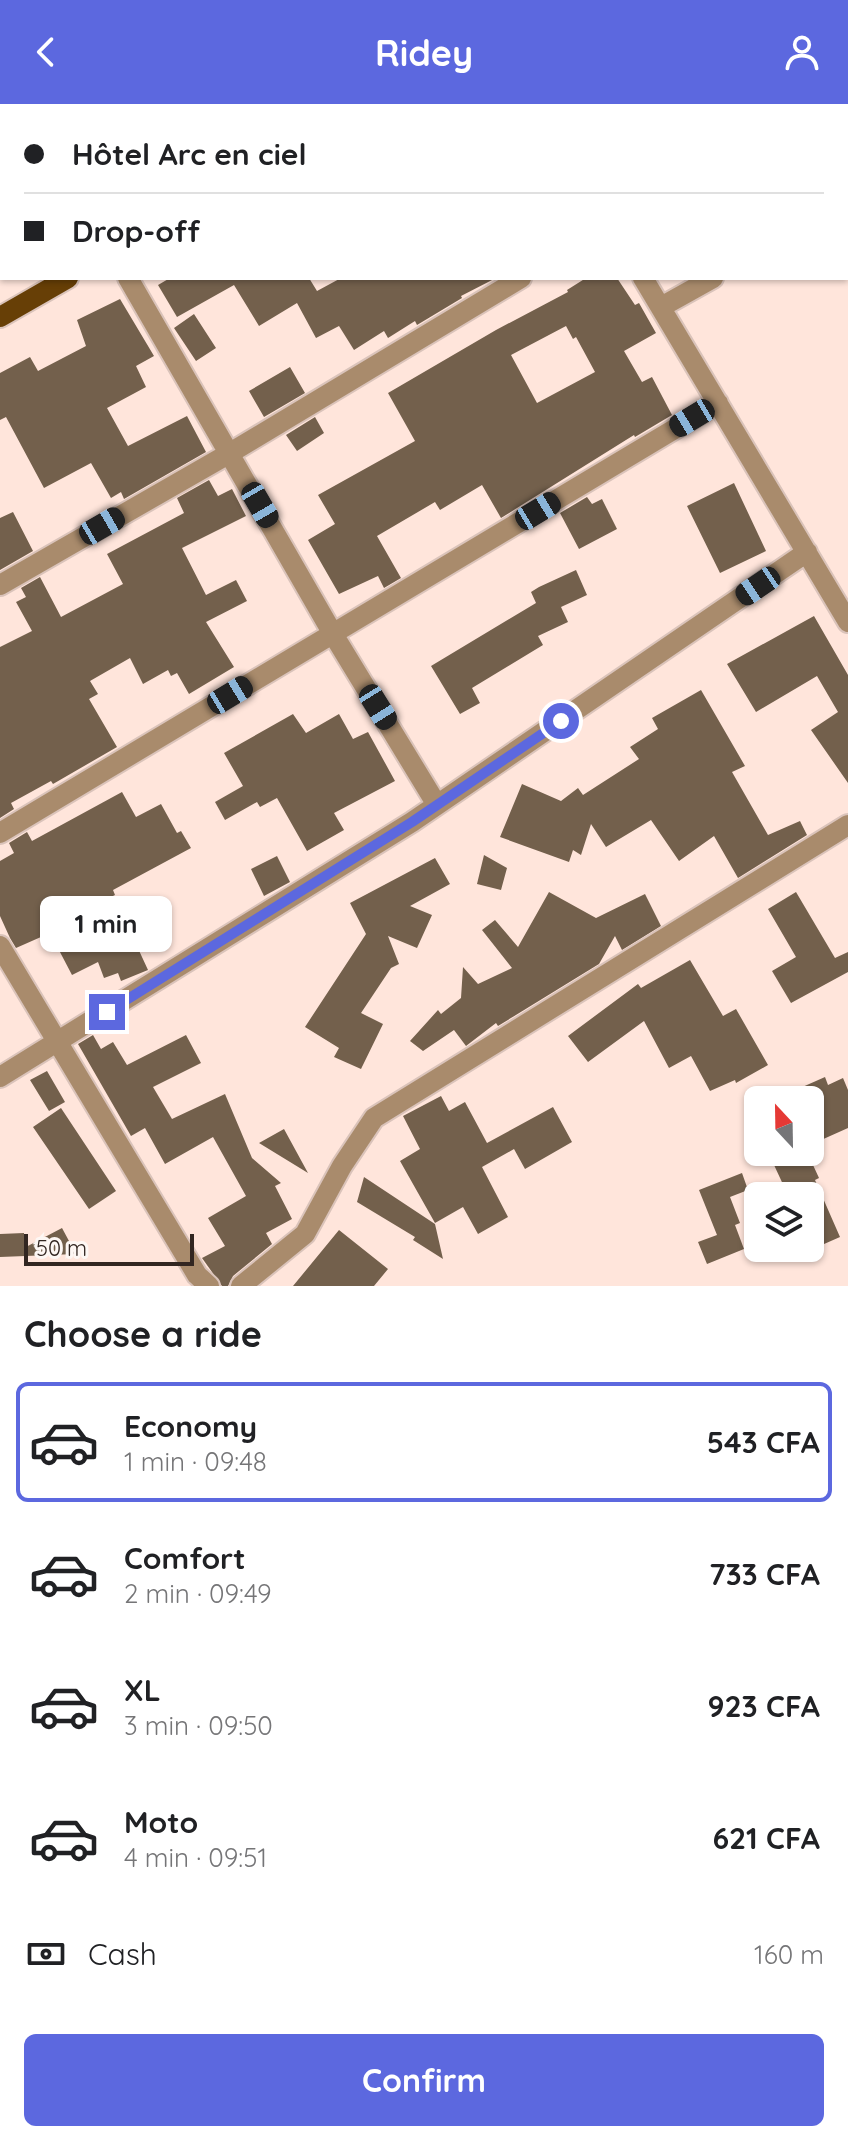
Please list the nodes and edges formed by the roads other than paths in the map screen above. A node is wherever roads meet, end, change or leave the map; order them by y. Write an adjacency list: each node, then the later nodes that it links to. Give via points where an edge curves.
1 (65, 280): 7 (main road)
2 (129, 280): 9 (street)
3 (518, 280): 9 (street)
4 (644, 280): 6 (street)
5 (709, 280): 6 (street)
6 (661, 307): 8 (street)
7 (0, 317)
8 (718, 403): 10 (street); 13 (street)
9 (230, 453): 11 (street); 13 (street)
10 (807, 552): 12 (street); 14 (street)
11 (0, 585)
12 (848, 622)
13 (333, 634): 14 (street); 16 (street)
14 (437, 805): 18 (street)
15 (848, 825): 21 (street, via 374,1118 305,1234)
16 (0, 833)
17 (0, 946): 18 (street)
18 (56, 1044): 19 (street); 20 (street, via 197,1275)
19 (0, 1077)
20 (209, 1286)
21 (241, 1286)

